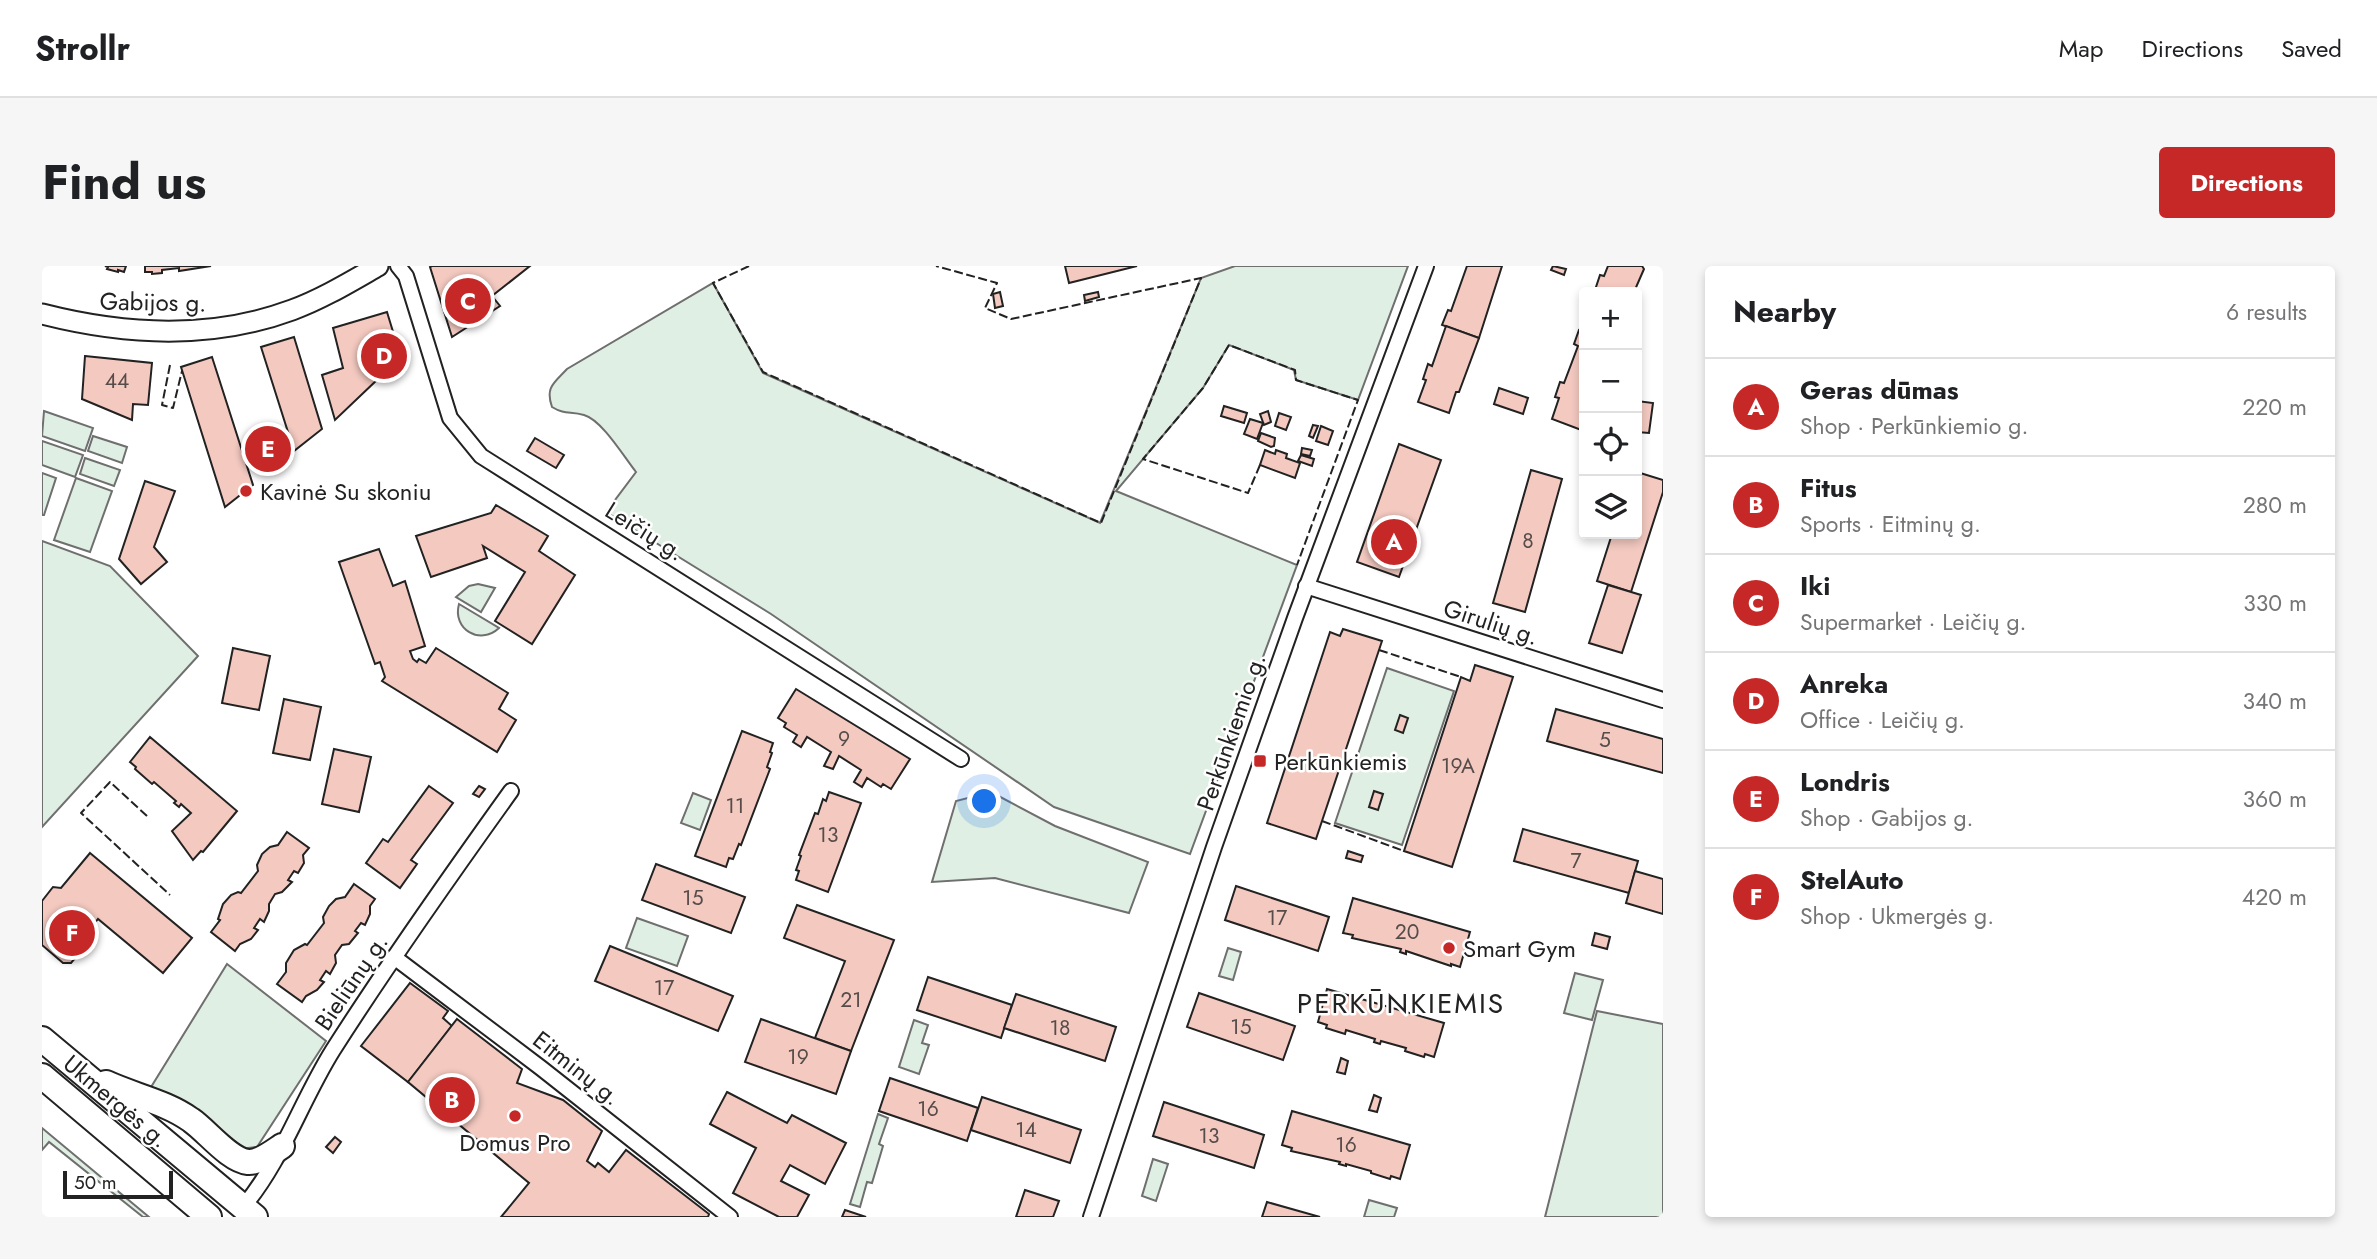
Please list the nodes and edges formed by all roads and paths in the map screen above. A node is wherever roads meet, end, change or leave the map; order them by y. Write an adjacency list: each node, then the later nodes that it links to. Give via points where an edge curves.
1 (378, 266): 4 (street, Gabijos g., via 292,310 206,330 132,331)
2 (398, 266): 7 (street, Leičių g., via 406,276 450,418 481,456)
3 (1426, 266): 5 (street, Perkūnkiemio g.)
4 (42, 314)
5 (1306, 586): 6 (street, Girulių g.); 17 (street, Perkūnkiemio g.)
6 (1663, 700)
7 (961, 759)
8 (511, 790): 9 (street, Bieliūnų g.)
9 (394, 957): 13 (street, Bieliūnų g., via 332,1053); 16 (street, Eitminų g.)
10 (42, 1039): 11 (highway, Ukmergės g.)
11 (83, 1073): 13 (highway, via 177,1111 248,1162); 14 (highway, Ukmergės g.)
12 (42, 1076): 15 (highway, Ukmergės g.)
13 (282, 1146): 14 (street, Bieliūnų g.)
14 (244, 1214)
15 (209, 1217)
16 (730, 1217)
17 (1091, 1217)

